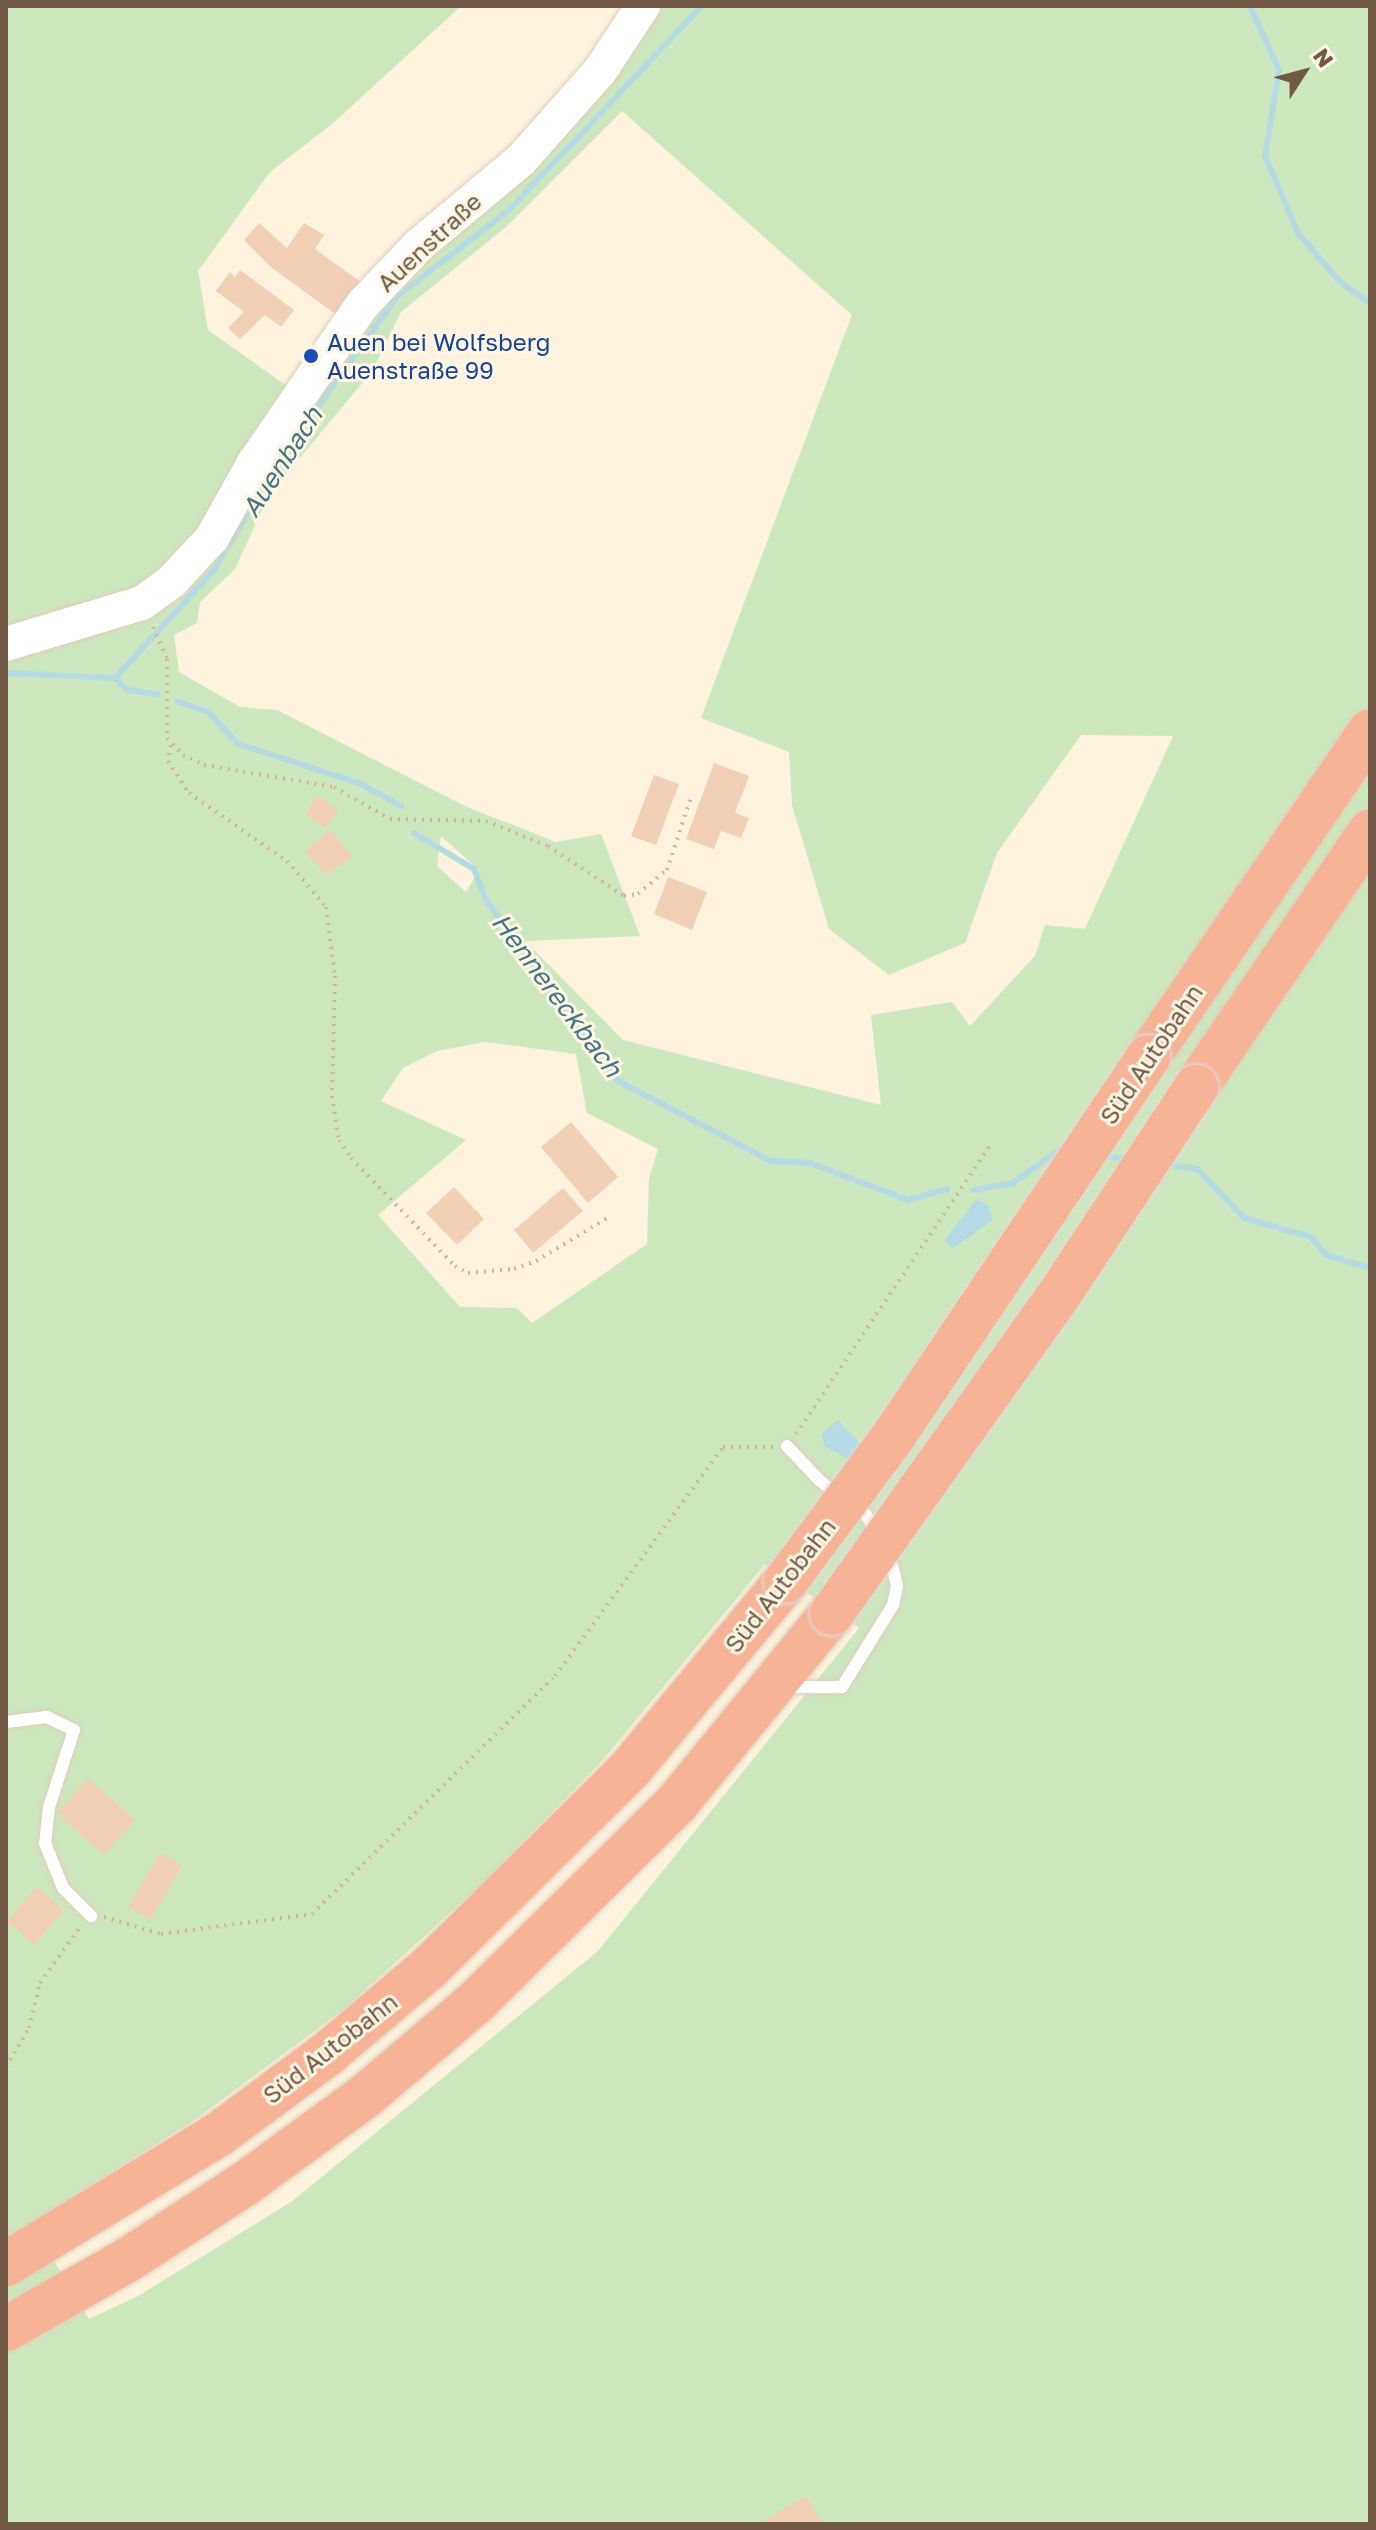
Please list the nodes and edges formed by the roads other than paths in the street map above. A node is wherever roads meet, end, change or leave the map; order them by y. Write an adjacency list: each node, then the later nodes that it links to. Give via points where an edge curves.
1 (643, 6): 2 (street, Auenstraße, via 600,71 521,160 419,245 363,304 254,463 212,538 172,581 142,603)
2 (6, 644)
3 (1370, 731): 9 (highway, Süd Autobahn, bridge, via 895,1434 786,1581 630,1769 430,1967 327,2054 219,2134)
4 (1370, 832): 6 (highway, bridge, via 1057,1298)
5 (787, 1446): 6 (lane, via 820,1481 866,1515 889,1551 897,1586 881,1627 842,1687)
6 (774, 1687): 10 (highway, via 676,1804 475,2003 364,2097 246,2183)
7 (6, 1722): 8 (lane, via 47,1717 74,1730 49,1807 45,1843 63,1888)
8 (91, 1916)
9 (23, 2255)
10 (6, 2329)

